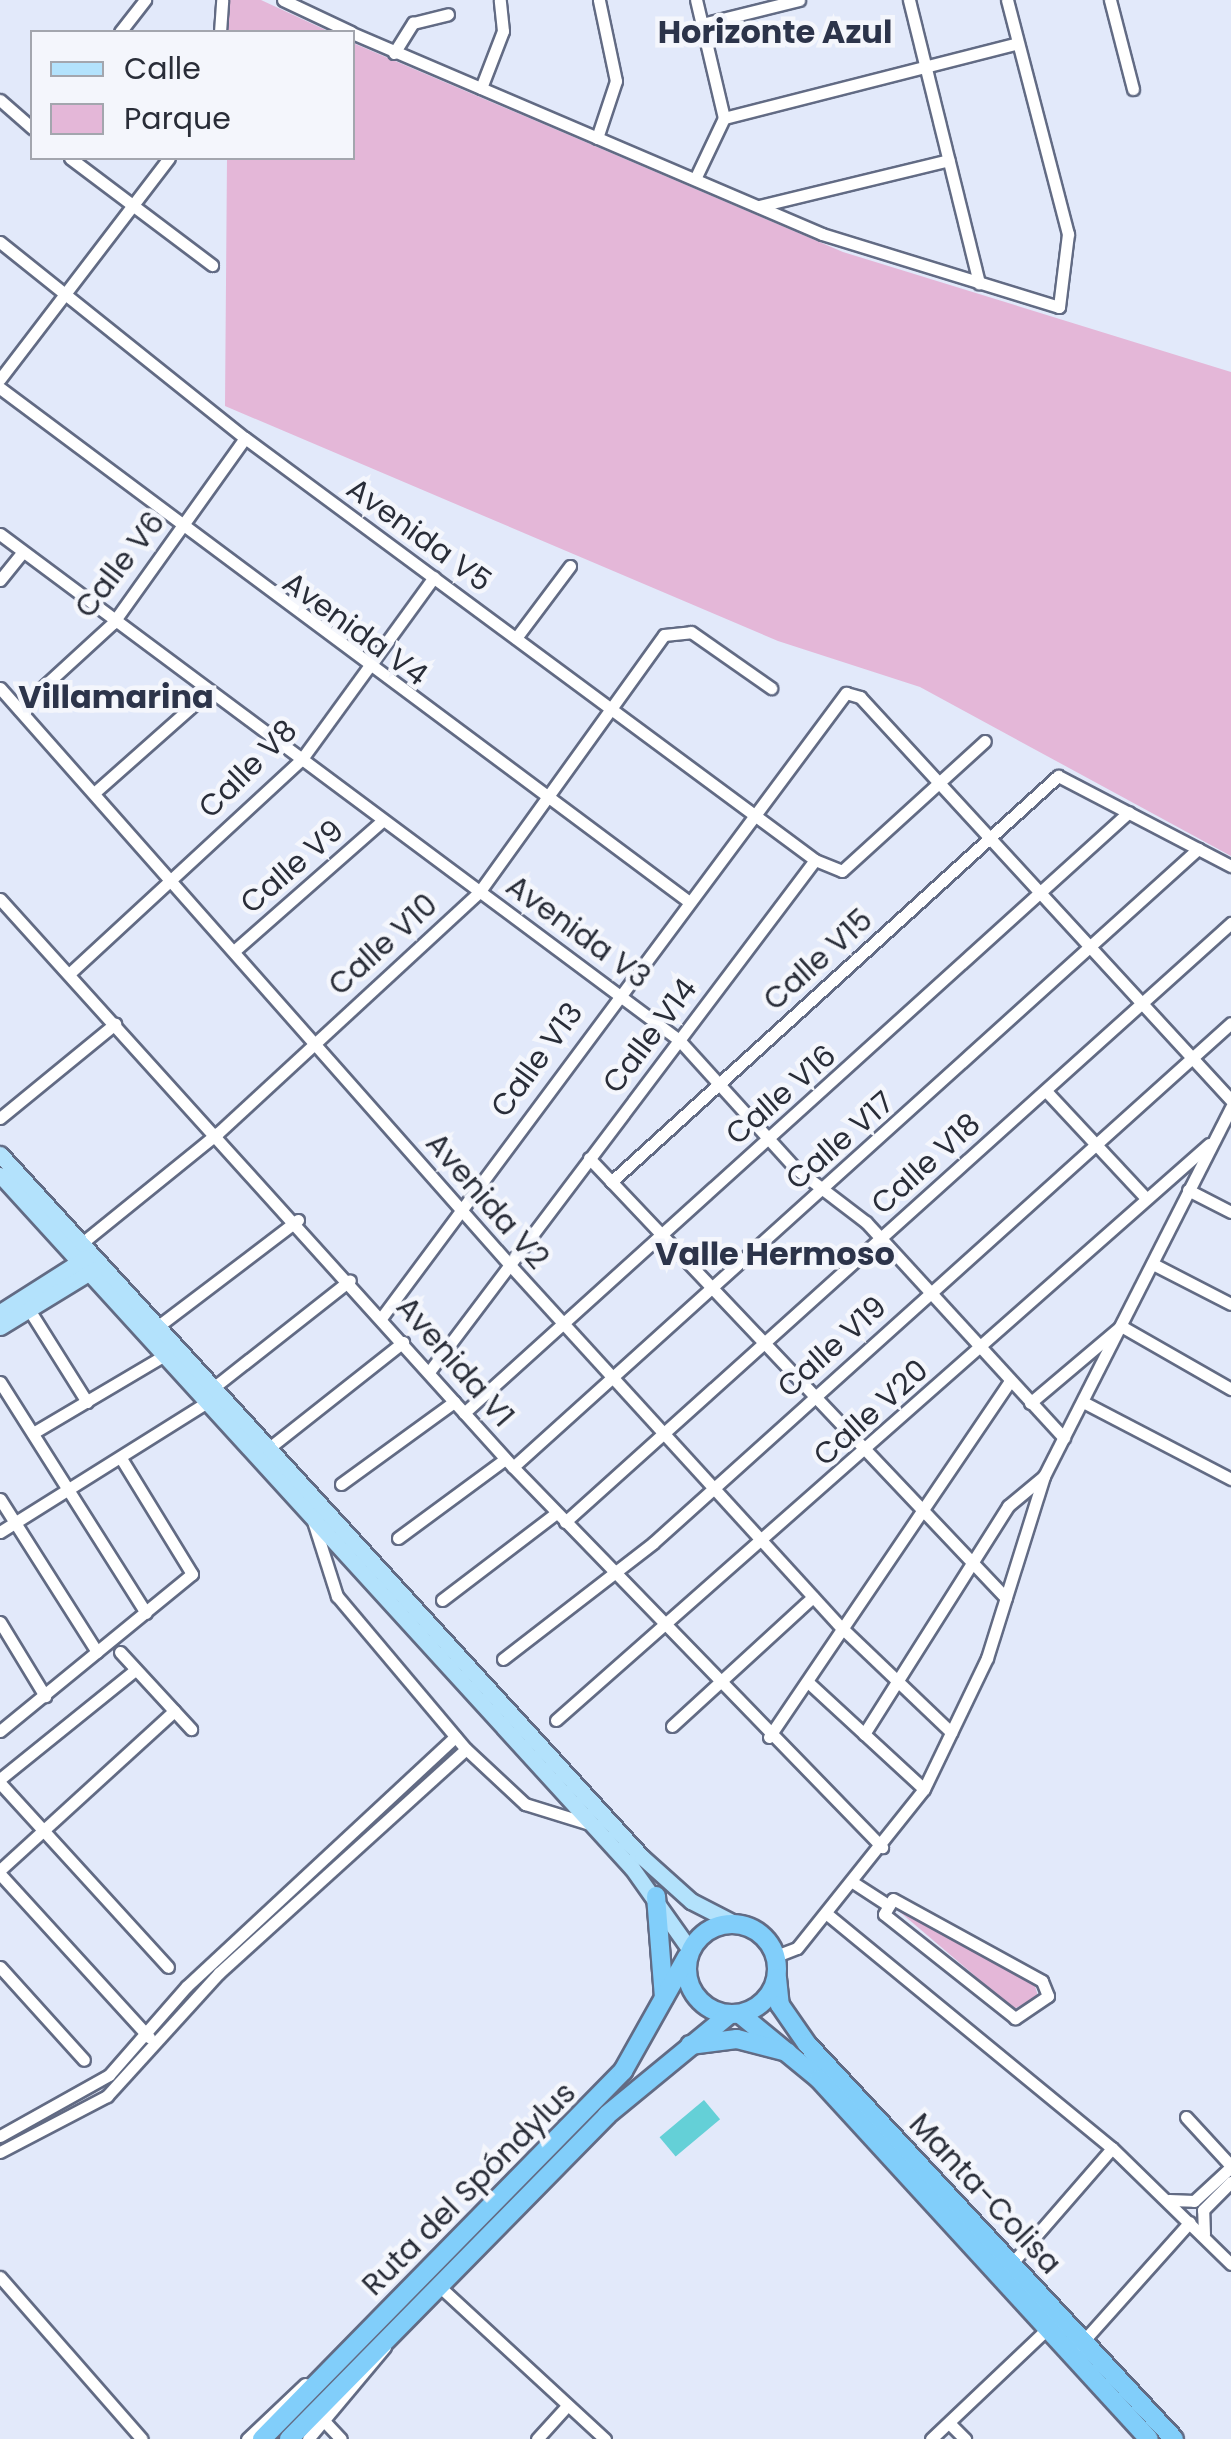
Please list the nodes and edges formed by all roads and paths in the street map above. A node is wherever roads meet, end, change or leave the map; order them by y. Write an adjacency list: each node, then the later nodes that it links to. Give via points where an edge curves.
1 (145, 0): 14 (street)
2 (222, 0): 15 (street)
3 (284, 0): 11 (street)
4 (500, 0): 21 (street, via 503,31)
5 (599, 0): 26 (street, via 616,81)
6 (696, 0): 13 (street)
7 (799, 0): 13 (street)
8 (909, 0): 20 (street)
9 (1007, 0): 18 (street)
10 (1110, 0): 22 (street)
11 (310, 6): 16 (street)
12 (448, 14): 19 (street, via 413,23)
13 (702, 24): 24 (street)
14 (122, 30)
15 (220, 30)
16 (347, 30)
17 (355, 34): 19 (street)
18 (1018, 43): 20 (street); 35 (street, via 1068,234 1069,276 1059,307)
19 (394, 52): 21 (street)
20 (926, 67): 24 (street); 29 (street)
21 (481, 88): 26 (street)
22 (1133, 88)
23 (0, 100): 25 (street)
24 (724, 118): 30 (street)
25 (30, 126)
26 (597, 138): 30 (street)
27 (73, 160): 31 (street)
28 (167, 160): 31 (street)
29 (949, 160): 32 (street); 35 (street)
30 (695, 179): 32 (street)
31 (132, 206): 34 (street); 36 (street)
32 (760, 206): 35 (street)
33 (0, 242): 36 (street, Avenida V5)
34 (212, 265)
35 (979, 282)
36 (66, 292): 37 (street); 39 (street, Avenida V5)
37 (0, 379)
38 (0, 388): 40 (street, Avenida V4)
39 (246, 438): 40 (street, Calle V6); 44 (street, Avenida V5)
40 (180, 530): 46 (street, Calle V6); 48 (street, Avenida V4)
41 (0, 534): 42 (street, Avenida V3)
42 (23, 552): 45 (street); 46 (street, Avenida V3)
43 (570, 566): 47 (street)
44 (434, 577): 47 (street, Avenida V5); 48 (street, Calle V8)
45 (0, 580)
46 (113, 623): 51 (street, Avenida V3); 53 (street, Calle V6)
47 (516, 638): 52 (street, Avenida V5)
48 (366, 668): 55 (street, Calle V8); 58 (street, Avenida V4)
49 (0, 688): 53 (street, Avenida V2)
50 (771, 688): 52 (street, Calle V10, via 691,632 664,634)
51 (208, 693): 55 (street, Avenida V3); 57 (street)
52 (613, 706): 58 (street, Calle V10); 59 (street, Avenida V5)
53 (19, 708): 57 (street, Avenida V2)
54 (985, 741): 56 (street)
55 (301, 760): 61 (street, Avenida V3); 66 (street, Calle V8)
56 (938, 783): 59 (street, Calle V13, via 860,697 846,694); 62 (street); 64 (street, via 842,871)
57 (94, 793): 66 (street, Avenida V2)
58 (546, 798): 67 (street, Calle V10); 70 (street, Avenida V4)
59 (756, 809): 64 (street, Avenida V5); 70 (street, Calle V13)
60 (1129, 812): 62 (street, Calle V15, via 1058,776); 63 (street); 68 (street, Calle V16)
61 (382, 820): 67 (street, Avenida V3); 75 (street, Calle V9)
62 (989, 838): 68 (street); 84 (street, Calle V15)
63 (1198, 848): 65 (street); 74 (street, Calle V17)
64 (815, 860): 81 (street, Calle V14)
65 (1231, 866)
66 (169, 880): 75 (street, Avenida V2); 76 (street, Calle V8)
67 (480, 891): 77 (street, Avenida V3); 82 (street, Calle V10)
68 (1040, 892): 74 (street); 90 (street, Calle V16)
69 (0, 900): 71 (street, Avenida V1)
70 (688, 901): 77 (street, Calle V13)
71 (14, 915): 73 (street); 76 (street, Avenida V1)
72 (1231, 922): 78 (street, Calle V18)
73 (0, 926)
74 (1091, 948): 78 (street); 97 (street, Calle V17)
75 (234, 951): 82 (street, Avenida V2)
76 (70, 973): 80 (street, Avenida V1)
77 (619, 991): 81 (street, Avenida V3); 100 (street, Calle V13)
78 (1141, 1003): 83 (street); 85 (street, Calle V18)
79 (1231, 1023): 83 (street, Calle V19)
80 (115, 1024): 87 (street); 89 (street, Avenida V1)
81 (679, 1040): 84 (street, Avenida V3); 94 (street, Calle V14)
82 (314, 1041): 89 (street, Calle V10); 100 (street, Avenida V2)
83 (1191, 1058): 86 (street); 92 (street, Calle V19)
84 (720, 1080): 90 (street, Avenida V3); 96 (street, Calle V15)
85 (1046, 1091): 92 (street); 104 (street, Calle V18)
86 (1231, 1103): 88 (street)
87 (0, 1118)
88 (1227, 1124): 91 (street)
89 (218, 1133): 102 (street, Avenida V1); 105 (street, Calle V10)
90 (770, 1138): 97 (street, Avenida V3); 103 (street, Calle V16)
91 (1215, 1138): 98 (street); 99 (street, Calle V20)
92 (1094, 1144): 99 (street); 110 (street, Calle V19)
93 (0, 1154): 105 (main road)
94 (589, 1158): 96 (street); 107 (street, Calle V14)
95 (0, 1176): 105 (main road)
96 (611, 1182): 103 (street)
97 (824, 1188): 104 (street, Avenida V3); 109 (street, Calle V17)
98 (1188, 1190): 101 (street); 106 (street)
99 (1145, 1198): 121 (street, Calle V20)
100 (459, 1208): 107 (street, Avenida V2); 114 (street, Calle V13)
101 (1231, 1212)
102 (298, 1220): 108 (street, Avenida V1); 118 (street)
103 (660, 1234): 109 (street); 115 (street, Calle V16)
104 (881, 1237): 110 (street, Avenida V3); 120 (street, Calle V18)
105 (88, 1260): 112 (main road); 113 (main road); 118 (main road); 122 (main road)
106 (1155, 1264): 111 (street); 116 (street)
107 (510, 1265): 115 (street, Avenida V2); 123 (street, Calle V14)
108 (350, 1280): 114 (street, Avenida V1); 128 (street)
109 (710, 1289): 120 (street); 124 (street, Calle V17)
110 (930, 1292): 121 (street, Avenida V3); 129 (street, Calle V19)
111 (1231, 1304)
112 (28, 1308): 117 (main road); 130 (street)
113 (0, 1312)
114 (382, 1317): 119 (street, Avenida V1)
115 (562, 1322): 124 (street, Avenida V2); 134 (street, Calle V16)
116 (1121, 1326): 127 (street); 132 (street); 133 (street)
117 (0, 1327)
118 (157, 1327): 128 (main road)
119 (403, 1342): 123 (street, Avenida V1); 138 (street)
120 (762, 1346): 129 (street); 135 (street, Calle V18)
121 (980, 1348): 125 (street, Avenida V3); 139 (street, Calle V20)
122 (164, 1356): 128 (main road); 130 (street)
123 (428, 1372): 131 (street, Avenida V1)
124 (612, 1377): 135 (street, Avenida V2); 141 (street, Calle V17)
125 (1010, 1381): 133 (street, Avenida V3); 148 (street)
126 (0, 1382): 136 (street)
127 (1231, 1390)
128 (210, 1395): 138 (main road); 140 (street); 149 (main road)
129 (811, 1400): 139 (street); 145 (street, Calle V19)
130 (86, 1402): 136 (street)
131 (454, 1402): 134 (street, Avenida V1); 144 (street)
132 (1083, 1402): 137 (street); 143 (street)
133 (1030, 1403): 137 (street, Avenida V3)
134 (464, 1412): 141 (street, Avenida V1)
135 (664, 1432): 145 (street, Avenida V2); 150 (street, Calle V18)
136 (34, 1433): 146 (street)
137 (1064, 1438): 142 (street)
138 (269, 1448): 192 (main road, via 642,1857 691,1901)
139 (862, 1454): 148 (street); 154 (street, Calle V20)
140 (122, 1458): 146 (street); 160 (street, via 192,1567 188,1581)
141 (509, 1463): 150 (street, Avenida V1); 153 (street, Calle V17)
142 (1044, 1476): 155 (street, via 1026,1485); 158 (street)
143 (1231, 1479)
144 (341, 1484)
145 (716, 1486): 154 (street, Avenida V2); 156 (street, Calle V19)
146 (66, 1492): 151 (street); 160 (street)
147 (0, 1500): 151 (street)
148 (918, 1508): 155 (street); 163 (street)
149 (312, 1517): 179 (street, via 337,1596); 184 (main road)
150 (560, 1517): 156 (street, Avenida V1); 159 (street, Calle V18)
151 (14, 1524): 152 (street); 164 (street)
152 (0, 1532)
153 (398, 1538)
154 (766, 1541): 157 (street, Avenida V2); 162 (street, Calle V20)
155 (973, 1561): 158 (street); 170 (street)
156 (614, 1573): 162 (street, Avenida V1); 166 (street, Calle V19)
157 (814, 1597): 163 (street, Avenida V2); 168 (street)
158 (1006, 1598): 177 (street)
159 (442, 1600)
160 (146, 1613): 164 (street)
161 (0, 1622): 171 (street)
162 (668, 1628): 168 (street, Avenida V1); 173 (street, Calle V20)
163 (842, 1628): 169 (street); 170 (street, Avenida V2)
164 (96, 1652): 171 (street)
165 (120, 1652): 167 (street)
166 (504, 1659)
167 (136, 1670): 172 (street); 182 (street)
168 (720, 1683): 174 (street); 180 (street, Avenida V1)
169 (810, 1683): 178 (street); 180 (street)
170 (897, 1683): 177 (street, Avenida V2); 178 (street)
171 (45, 1696): 176 (street)
172 (174, 1711): 175 (street); 185 (street)
173 (556, 1720)
174 (672, 1726)
175 (191, 1729)
176 (0, 1731)
177 (952, 1732): 183 (street)
178 (864, 1734): 183 (street)
179 (455, 1737): 181 (street); 200 (street)
180 (769, 1737): 186 (street, Avenida V1)
181 (466, 1749): 184 (street, via 526,1804); 201 (street, via 219,1973)
182 (0, 1781): 185 (street)
183 (924, 1789): 186 (street)
184 (593, 1825): 189 (main road)
185 (44, 1831): 187 (street); 196 (street)
186 (882, 1847): 188 (street)
187 (0, 1872): 200 (street)
188 (854, 1882): 190 (street); 191 (street)
189 (656, 1896): 193 (main road); 198 (highway)
190 (884, 1903): 190 (street, via 884,1914 1015,2018 1048,1996 1042,1981 893,1899)
191 (827, 1914): 194 (street); 207 (street)
192 (734, 1923): 193 (highway, via 708,1930); 194 (highway, via 765,1937)
193 (689, 1954): 198 (highway, Ruta del Spóndylus); 199 (highway, via 695,1996)
194 (776, 1956): 197 (highway)
195 (0, 1966): 204 (street)
196 (168, 1967)
197 (777, 1978): 199 (highway, via 764,2001); 217 (highway, Manta-Colisa, via 780,2005 806,2044)
198 (664, 2009): 211 (highway, Ruta del Spóndylus, via 623,2071)
199 (735, 2014): 202 (highway, Ruta del Spóndylus); 203 (highway, Manta-Colisa)
200 (146, 2034): 201 (street); 206 (street, via 78,2100)
201 (157, 2046): 208 (street, via 77,2118)
202 (685, 2046): 203 (highway, via 737,2039); 211 (highway, Ruta del Spóndylus)
203 (796, 2055): 217 (highway, Manta-Colisa)
204 (84, 2060)
205 (1186, 2117): 209 (street)
206 (0, 2136)
207 (1112, 2148): 212 (street); 217 (street)
208 (0, 2152)
209 (1231, 2166): 213 (street)
210 (1231, 2182): 213 (street)
211 (516, 2194): 219 (highway, Ruta del Spóndylus); 220 (highway, Ruta del Spóndylus)
212 (1165, 2198): 213 (street, via 1190,2204); 214 (street)
213 (1206, 2198): 215 (street)
214 (1190, 2222): 215 (street); 223 (street)
215 (1206, 2238): 216 (street)
216 (1231, 2264)
217 (1007, 2270): 221 (highway, Manta-Colisa); 223 (highway, Manta-Colisa)
218 (0, 2278): 227 (street)
219 (438, 2286): 222 (highway, Ruta del Spóndylus); 224 (street)
220 (378, 2320): 222 (highway); 228 (street); 229 (highway, Ruta del Spóndylus)
221 (1048, 2328): 223 (highway, Manta-Colisa); 226 (street)
222 (393, 2333): 225 (street, via 371,2375); 230 (highway, Ruta del Spóndylus)
223 (1078, 2347): 237 (highway, Manta-Colisa); 238 (highway, Manta-Colisa)
224 (566, 2407): 233 (street); 234 (street)
225 (324, 2422): 231 (street); 232 (street)
226 (949, 2423): 235 (street); 236 (street)
227 (142, 2439)
228 (247, 2439)
229 (262, 2439)
230 (289, 2439)
231 (308, 2439)
232 (342, 2439)
233 (537, 2439)
234 (605, 2439)
235 (931, 2439)
236 (965, 2439)
237 (1149, 2439)
238 (1174, 2439)

